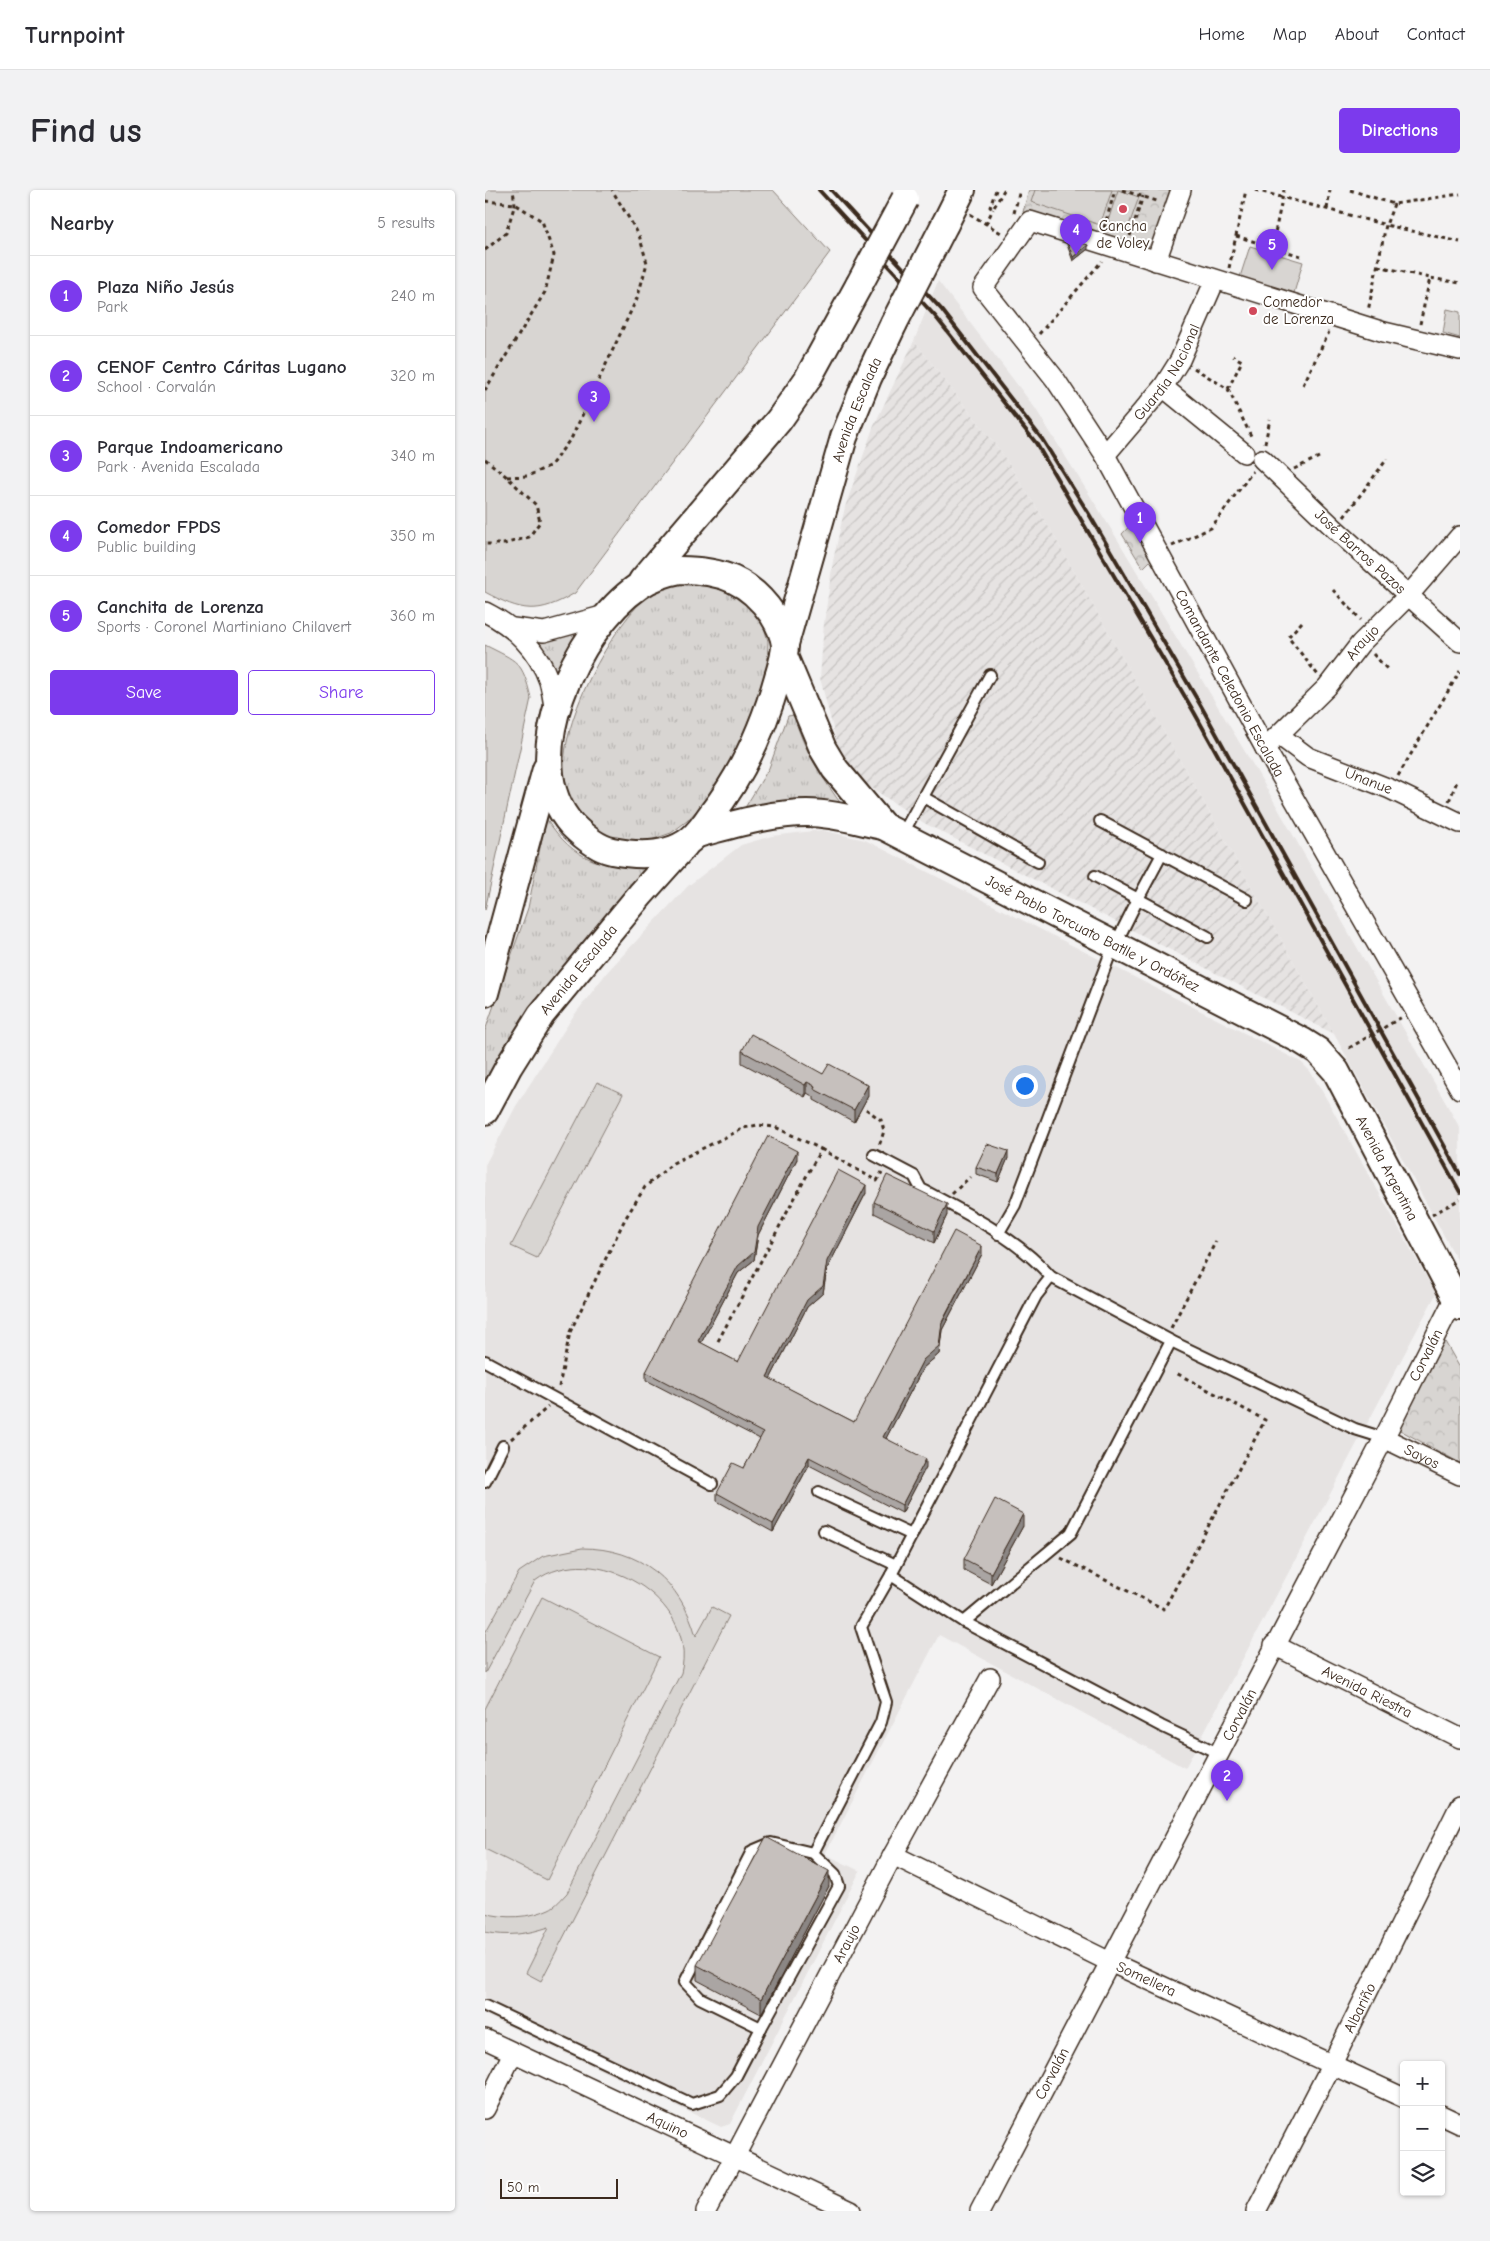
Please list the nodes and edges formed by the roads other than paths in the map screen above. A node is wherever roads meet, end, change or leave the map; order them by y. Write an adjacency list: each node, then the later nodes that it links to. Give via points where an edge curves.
1 (962, 190): 18 (main road, Avenida Escalada, bridge, via 894,323 844,437)
2 (907, 195): 12 (main road, bridge, via 807,380 779,420)
3 (1178, 198): 4 (street)
4 (1156, 261): 5 (street); 9 (street, Comandante Celedonio Escalada, via 1030,221 983,288 1029,346)
5 (1221, 282): 6 (street, via 1336,318); 7 (street, Guardia Nacional)
6 (1460, 350)
7 (1163, 387): 8 (street); 9 (street, Guardia Nacional)
8 (1244, 453)
9 (1105, 455): 22 (street, Comandante Celedonio Escalada)
10 (1262, 458): 13 (street, José Barros Pazos)
11 (1460, 536): 13 (street, Araujo)
12 (637, 587): 15 (main road); 18 (main road, José Pablo Torcuato Batlle y Ordóñez, via 657,575 680,570 726,575 747,586 764,602 777,622)
13 (1408, 596): 17 (street, José Barros Pazos); 21 (street, Araujo, via 1367,637 1327,687)
14 (485, 612): 16 (street)
15 (609, 614): 16 (street, via 544,632); 20 (main road, via 577,661)
16 (513, 628): 20 (street, via 534,652 549,682)
17 (1460, 642)
18 (784, 650): 27 (main road, José Pablo Torcuato Batlle y Ordóñez, via 823,749 835,770); 28 (main road, Avenida Escalada, via 770,704 752,750 727,794)
19 (990, 675): 24 (lane)
20 (555, 714): 23 (main road)
21 (1280, 736): 22 (street, Araujo); 25 (street, Unanue, via 1309,757)
22 (1265, 748): 38 (street, Comandante Celedonio Escalada)
23 (548, 761): 28 (main road, José Pablo Torcuato Batlle y Ordóñez, via 551,789 563,815 582,836 607,850 635,856 663,853); 36 (main road)
24 (923, 797): 27 (lane); 30 (lane)
25 (1452, 819)
26 (1100, 821): 29 (lane)
27 (892, 831): 28 (main road, José Pablo Torcuato Batlle y Ordóñez, via 842,817 807,813 756,819); 35 (main road, José Pablo Torcuato Batlle y Ordóñez)
28 (693, 838): 39 (main road, Avenida Escalada, via 641,894 541,1015)
29 (1162, 854): 32 (lane); 33 (lane)
30 (1038, 862)
31 (1095, 876): 32 (lane)
32 (1138, 899): 34 (lane); 35 (lane)
33 (1247, 900)
34 (1208, 937)
35 (1118, 939): 37 (main road, José Pablo Torcuato Batlle y Ordóñez, via 1169,972); 41 (lane, via 1015,1205)
36 (485, 993)
37 (1302, 1041): 43 (main road, Avenida Argentina, via 1318,1051 1336,1071)
38 (1460, 1088)
39 (485, 1111)
40 (873, 1154): 41 (lane, via 914,1176 921,1189)
41 (998, 1234): 42 (lane, via 1038,1262)
42 (1051, 1277): 44 (lane); 53 (lane, via 1036,1296)
43 (1457, 1302): 46 (street, Corvalán)
44 (1171, 1341): 46 (lane, via 1355,1429); 56 (lane, via 1071,1533)
45 (485, 1361): 50 (lane)
46 (1384, 1438): 48 (street, Sayos); 57 (street, Corvalán)
47 (503, 1446): 49 (lane)
48 (1460, 1475)
49 (485, 1482)
50 (712, 1484)
51 (819, 1492): 53 (lane)
52 (824, 1531): 54 (lane)
53 (912, 1536): 54 (lane)
54 (896, 1566): 55 (lane)
55 (891, 1576): 56 (lane); 62 (lane, via 861,1627 886,1702 881,1722)
56 (964, 1622): 60 (lane)
57 (1274, 1645): 59 (street, Avenida Riestra); 60 (street, Corvalán)
58 (990, 1678): 63 (street, Araujo)
59 (1460, 1738)
60 (1218, 1753): 64 (street, Corvalán)
61 (1460, 1805): 69 (street, Albariño)
62 (813, 1853): 66 (lane, via 835,1874 839,1886); 66 (lane, via 771,1842 752,1851 685,1982 700,1998)
63 (893, 1855): 64 (street, Somellera); 74 (street, Araujo)
64 (1110, 1962): 69 (street, Somellera); 77 (street, Corvalán)
65 (485, 2006): 66 (lane, via 692,2104 720,2095 736,2076)
66 (761, 2028)
67 (485, 2039): 68 (street, Aquino)
68 (513, 2053): 71 (street); 74 (street, Aquino)
69 (1331, 2066): 70 (street, Somellera); 78 (street, Albariño)
70 (1400, 2096)
71 (485, 2110)
72 (1445, 2117): 73 (street)
73 (1460, 2124)
74 (734, 2157): 75 (street, Araujo); 76 (street, Aquino)
75 (706, 2211)
76 (851, 2211)
77 (980, 2211)
78 (1256, 2211)

